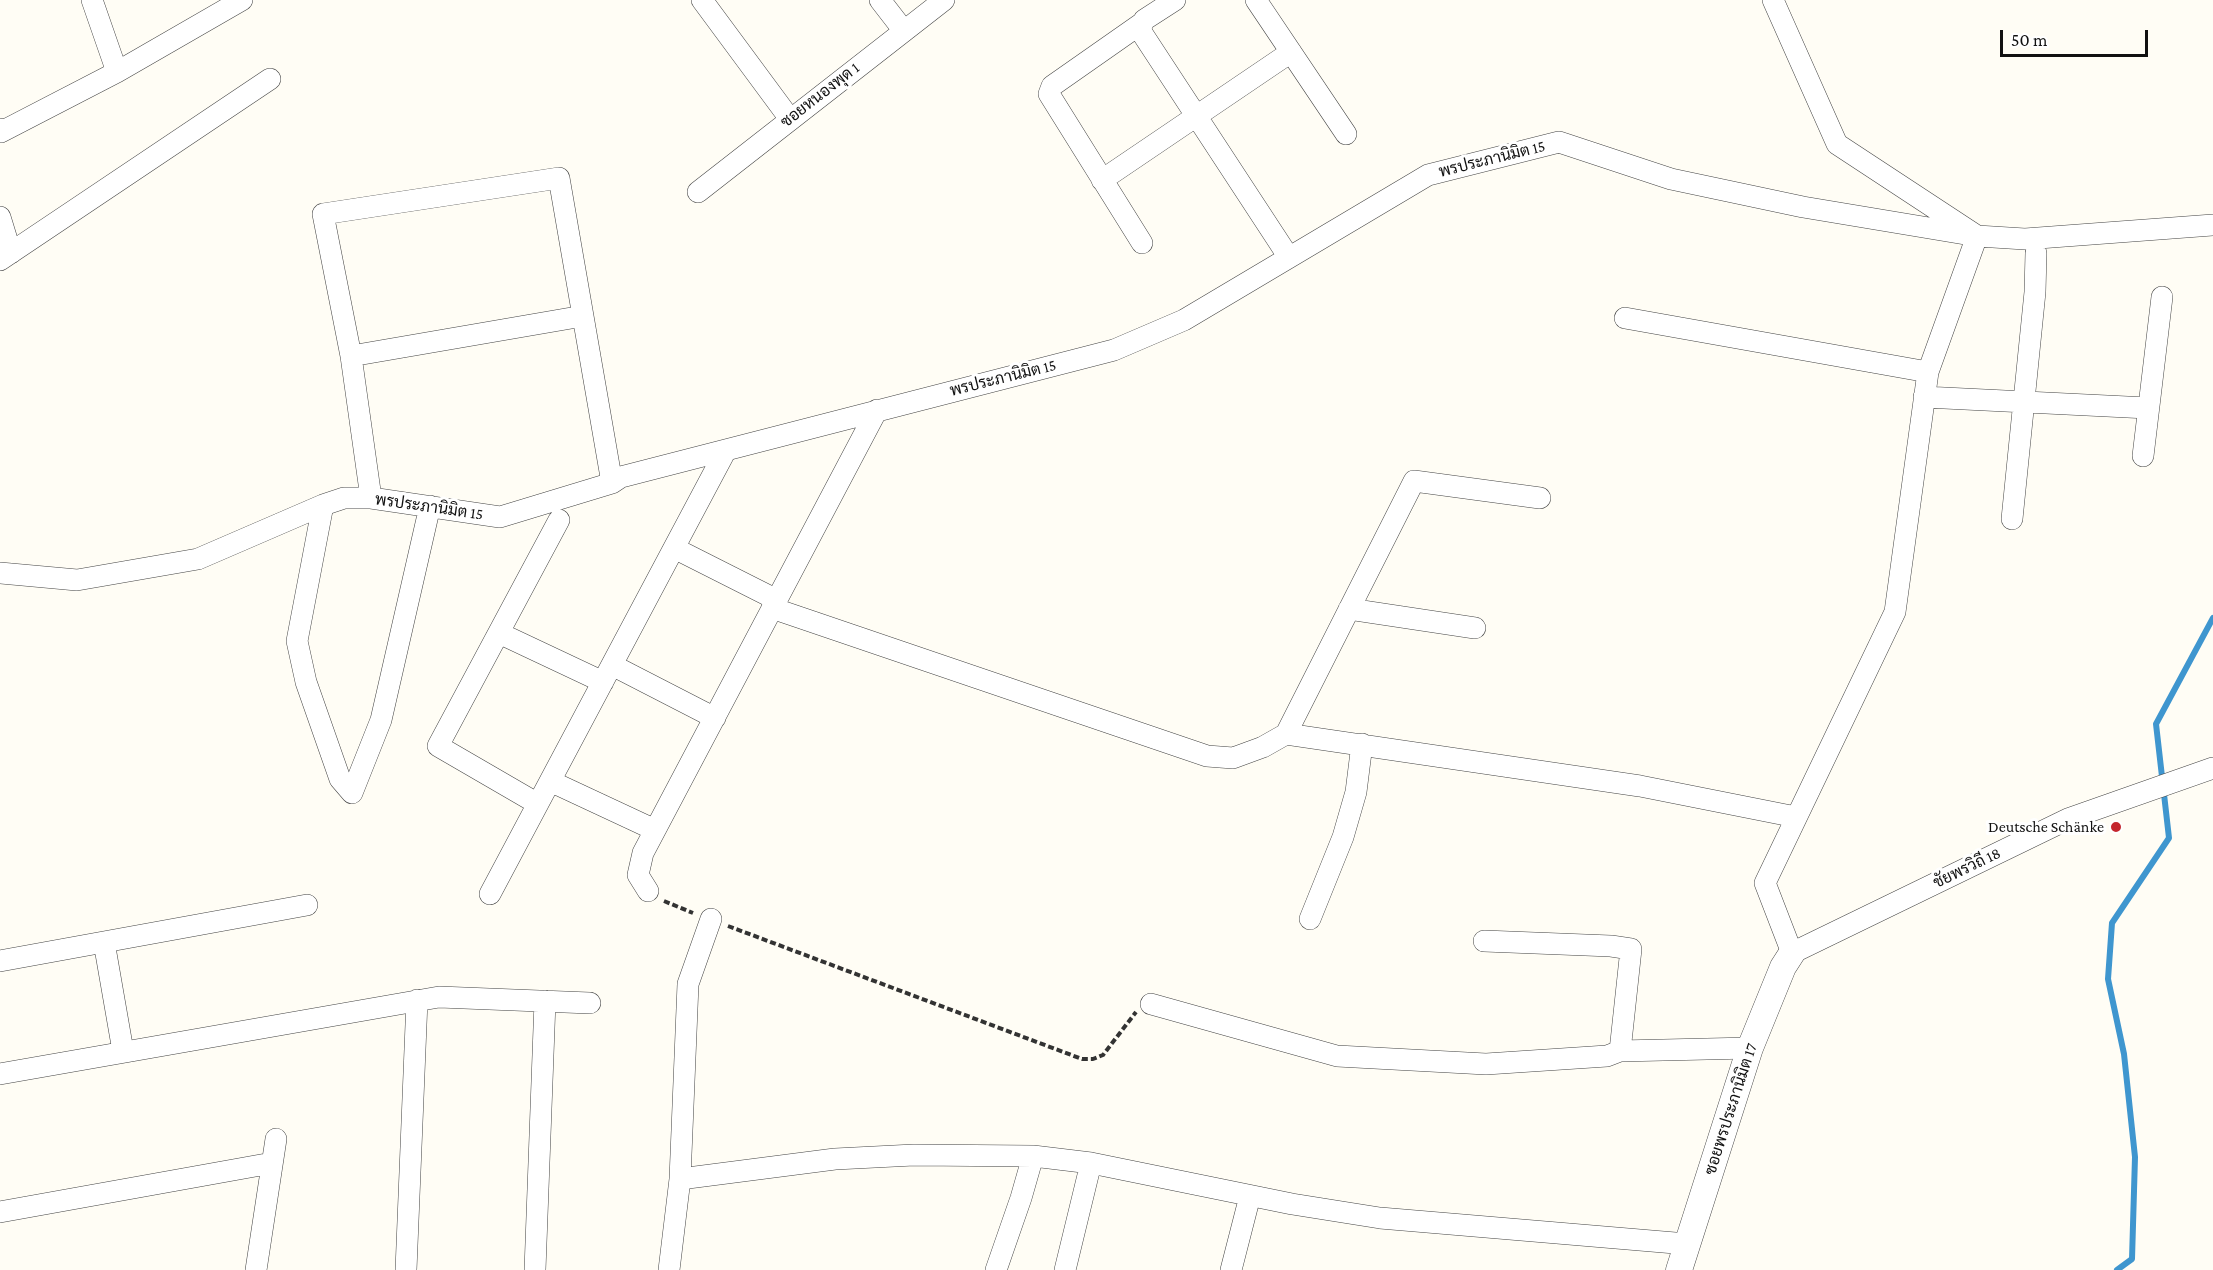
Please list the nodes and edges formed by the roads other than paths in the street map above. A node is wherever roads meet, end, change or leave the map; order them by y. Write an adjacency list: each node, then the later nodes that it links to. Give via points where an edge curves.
1 (92, 0): 12 (street)
2 (242, 0): 12 (street)
3 (702, 0): 15 (street)
4 (880, 0): 10 (street)
5 (944, 0): 10 (street, ซอยหนองพุด 1)
6 (1175, 0): 9 (street)
7 (1256, 0): 11 (street)
8 (1771, 2): 22 (street, via 1837,144)
9 (1142, 23): 14 (street, via 1142,33); 18 (street, via 1050,88 1050,97)
10 (904, 31): 15 (street, ซอยหนองพุด 1)
11 (1291, 52): 14 (street); 17 (street)
12 (117, 72): 16 (street, via 1,132)
13 (270, 79): 25 (street)
14 (1196, 115): 18 (street); 26 (street)
15 (790, 119): 19 (street, ซอยหนองพุด 1)
16 (0, 129)
17 (1346, 134)
18 (1102, 180): 23 (street)
19 (698, 192)
20 (0, 217): 25 (street)
21 (2213, 225): 22 (street, พรประภานิมิต 15, via 2025,238)
22 (1977, 236): 26 (street, พรประภานิมิต 15, via 1803,207 1671,179 1559,142 1428,175); 31 (street)
23 (1142, 243)
24 (2036, 253): 33 (street)
25 (5, 256)
26 (1288, 256): 35 (street, พรประภานิมิต 15, via 1184,320 1114,350)
27 (2162, 297): 34 (street)
28 (583, 316): 30 (street); 30 (street, via 559,178 322,213); 38 (street)
29 (1625, 318): 31 (street)
30 (351, 356): 39 (street)
31 (1928, 372): 32 (street)
32 (1924, 397): 33 (street); 58 (street, via 1894,612)
33 (2024, 403): 34 (street); 43 (street)
34 (2148, 408): 37 (street)
35 (878, 410): 36 (street, พรประภานิมิต 15); 47 (street)
36 (726, 450): 38 (street, พรประภานิมิต 15, via 621,477); 45 (street)
37 (2143, 456)
38 (612, 483): 42 (street, พรประภานิมิต 15, via 500,517)
39 (371, 498): 41 (street, พรประภานิมิต 15, via 344,498); 42 (street, พรประภานิมิต 15)
40 (1540, 498): 48 (street, via 1414,481)
41 (322, 505): 42 (street, via 297,641 306,682 340,779 352,793 381,720); 46 (street, พรประภานิมิต 15, via 198,559 77,580)
42 (430, 506)
43 (2012, 519)
44 (559, 520): 50 (street)
45 (674, 548): 47 (street); 51 (street)
46 (0, 573)
47 (775, 604): 52 (street); 53 (street, via 1207,756 1233,758)
48 (1349, 609): 49 (street); 53 (street)
49 (1474, 628)
50 (499, 633): 51 (street); 57 (street, via 438,746)
51 (607, 673): 52 (street); 56 (street)
52 (715, 718): 59 (street)
53 (1286, 734): 54 (street)
54 (1362, 744): 58 (street, via 1640,786); 64 (street, via 1356,792 1343,837)
55 (2213, 768): 67 (street, ชัยพรวิถี 18, via 2068,819)
56 (550, 781): 57 (street); 59 (street)
57 (538, 804): 61 (street)
58 (1796, 817): 67 (street, via 1766,883)
59 (655, 830): 60 (street, via 639,869 640,880)
60 (648, 891)
61 (490, 894)
62 (307, 905): 66 (street)
63 (711, 919): 81 (street, via 688,984)
64 (1310, 920)
65 (1484, 941): 75 (street, via 1631,949)
66 (104, 942): 68 (street); 74 (street)
67 (1792, 953): 73 (street, ซอยพรประภานิมิต 17)
68 (0, 961)
69 (417, 1000): 70 (street, via 439,997); 74 (street); 86 (street)
70 (545, 1001): 71 (street); 87 (street)
71 (590, 1003)
72 (1151, 1004): 75 (street, via 1337,1056 1486,1064)
73 (1750, 1048): 75 (street); 84 (street, ซอยพรประภานิมิต 17)
74 (123, 1051): 76 (street)
75 (1620, 1052)
76 (0, 1074)
77 (276, 1139): 79 (street)
78 (1033, 1156): 80 (street); 81 (street, via 835,1159); 89 (street)
79 (272, 1163): 83 (street); 85 (street)
80 (1091, 1163): 82 (street); 90 (street)
81 (680, 1179): 88 (street)
82 (1250, 1196): 84 (street, via 1380,1218); 91 (street)
83 (0, 1212)
84 (1687, 1244): 92 (street, ซอยพรประภานิมิต 17)
85 (256, 1270)
86 (406, 1270)
87 (536, 1270)
88 (669, 1270)
89 (996, 1270)
90 (1065, 1270)
91 (1231, 1270)
92 (1679, 1270)

